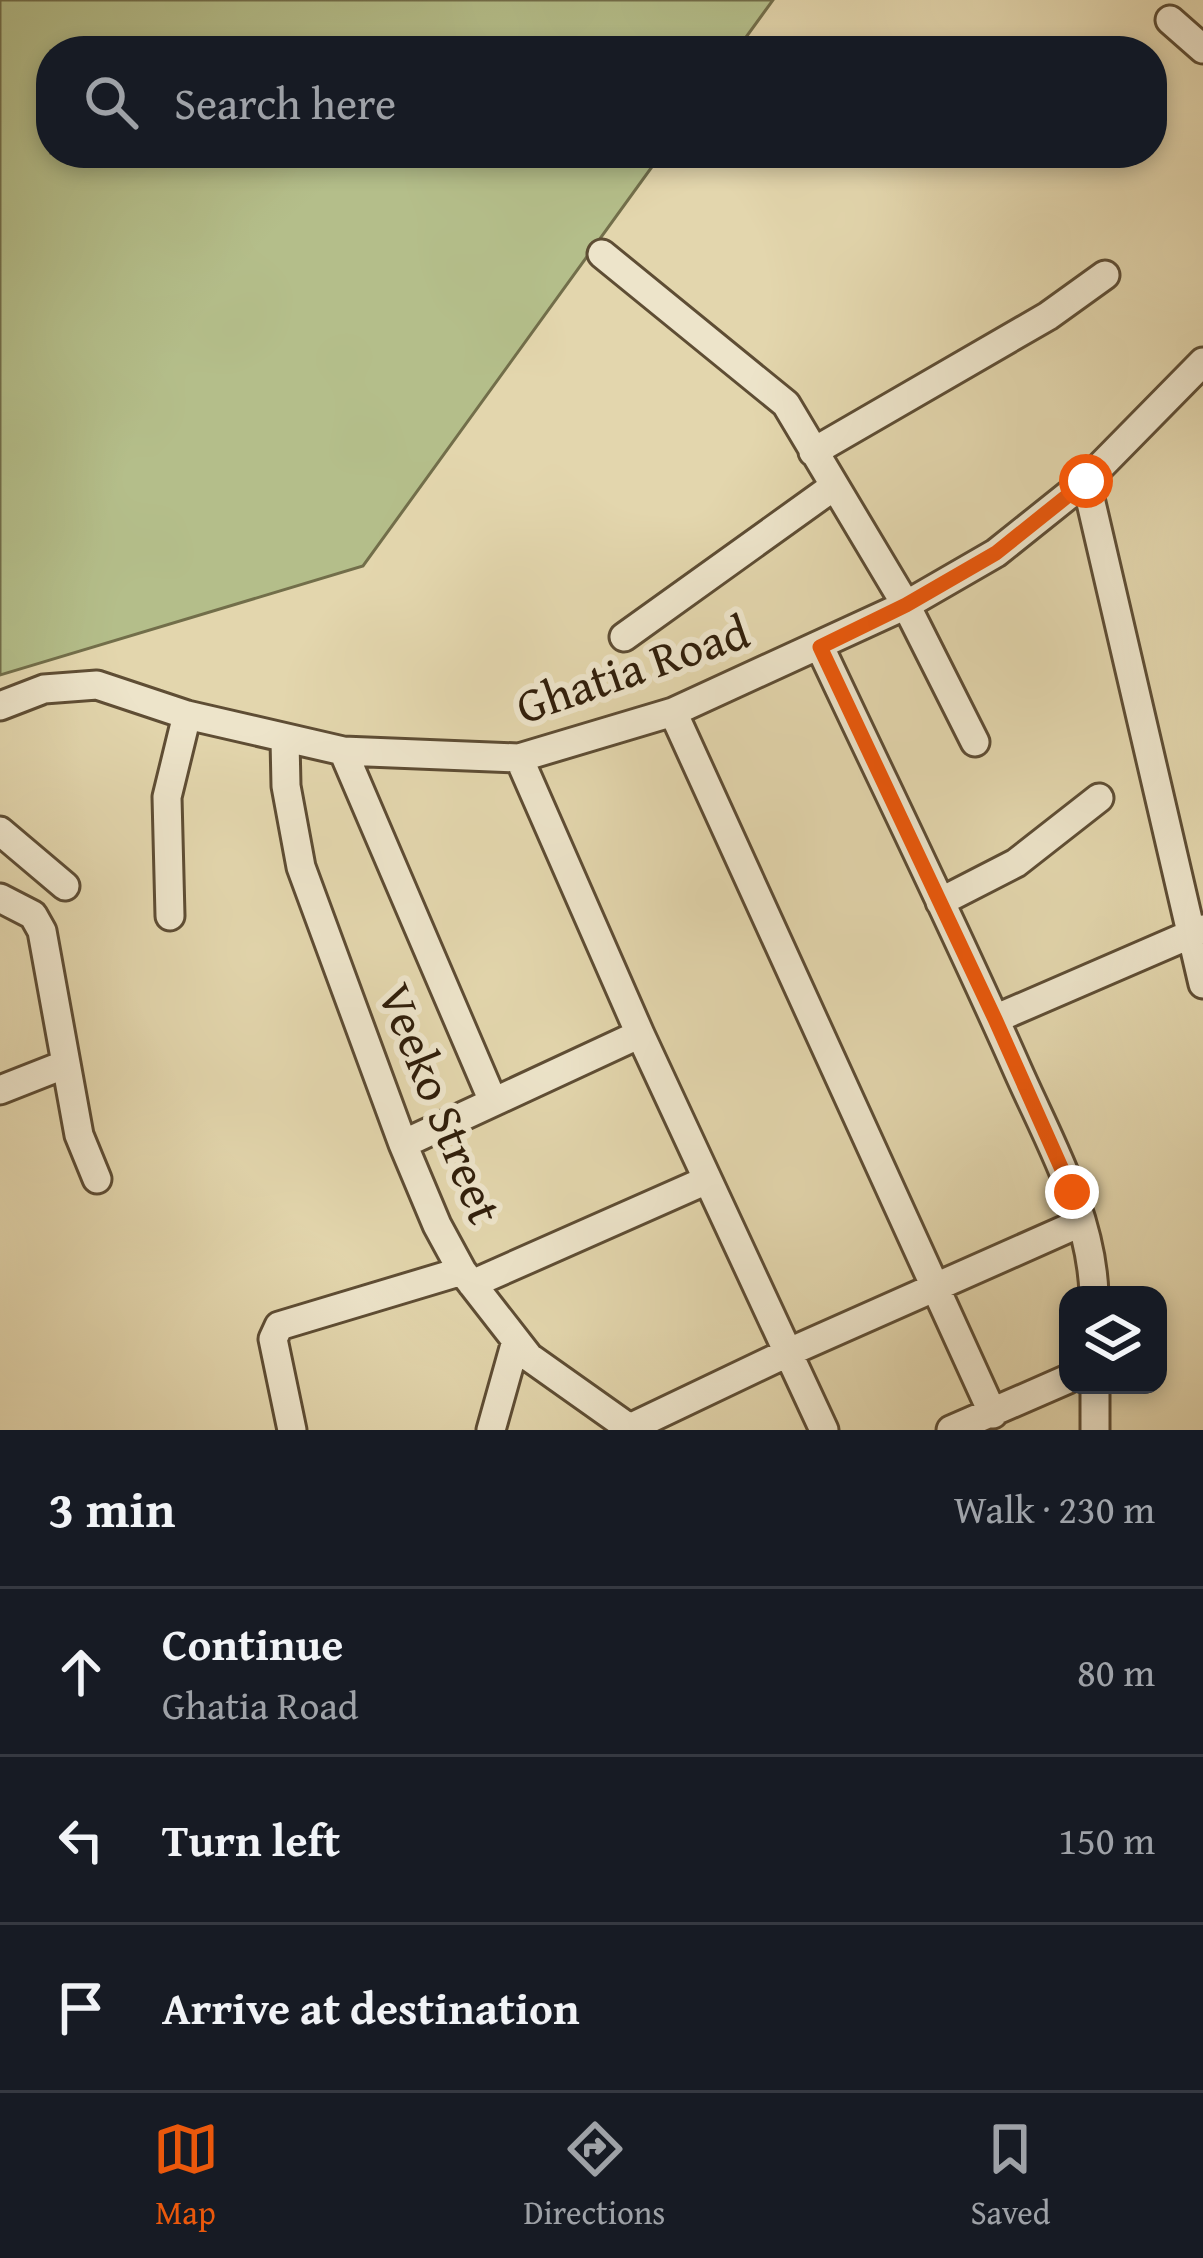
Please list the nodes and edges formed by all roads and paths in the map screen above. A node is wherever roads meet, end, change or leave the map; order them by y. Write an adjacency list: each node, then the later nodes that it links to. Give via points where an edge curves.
1 (1170, 20): 2 (street)
2 (1203, 49)
3 (602, 254): 6 (street, via 786,404)
4 (1105, 275): 6 (street)
5 (1202, 367): 7 (street, Ghatia Road)
6 (813, 452): 8 (street)
7 (1086, 481): 9 (street, Ghatia Road, via 996,553); 25 (street)
8 (833, 487): 9 (street); 10 (street)
9 (906, 605): 11 (street, Ghatia Road); 16 (street)
10 (624, 637)
11 (820, 647): 13 (street, Ghatia Road); 23 (street)
12 (0, 706): 14 (street, Ghatia Road, via 44,689 97,685)
13 (673, 712): 18 (street, Ghatia Road); 38 (street)
14 (187, 715): 15 (street, Ghatia Road); 24 (street, via 167,797)
15 (284, 740): 17 (street, Ghatia Road); 32 (street, Veeko Street, via 301,867)
16 (974, 742)
17 (344, 751): 18 (street, Ghatia Road); 31 (street)
18 (519, 758): 28 (street)
19 (1099, 798): 23 (street, via 1016,863)
20 (0, 831): 21 (street)
21 (65, 886)
22 (0, 898): 29 (street, via 34,915 42,931)
23 (940, 902): 27 (street)
24 (170, 916)
25 (1197, 930): 26 (street); 27 (street)
26 (1203, 984)
27 (995, 1019): 35 (street)
28 (640, 1034): 31 (street); 34 (street)
29 (66, 1064): 30 (street); 33 (street)
30 (0, 1090)
31 (493, 1100): 32 (street)
32 (403, 1144): 36 (street, Veeko Street)
33 (97, 1179)
34 (707, 1180): 36 (street); 40 (street)
35 (1080, 1223): 37 (street); 38 (street)
36 (467, 1278): 39 (street, Veeko Street); 45 (street, via 279,1326 273,1339)
37 (1094, 1286)
38 (936, 1290): 40 (street); 43 (street)
39 (516, 1341): 44 (street, Veeko Street); 46 (street)
40 (787, 1353): 44 (street); 47 (street)
41 (1059, 1382): 43 (street)
42 (1096, 1394): 49 (street)
43 (993, 1414): 48 (street)
44 (631, 1429)
45 (292, 1430)
46 (490, 1430)
47 (824, 1430)
48 (952, 1430)
49 (1096, 1430)

